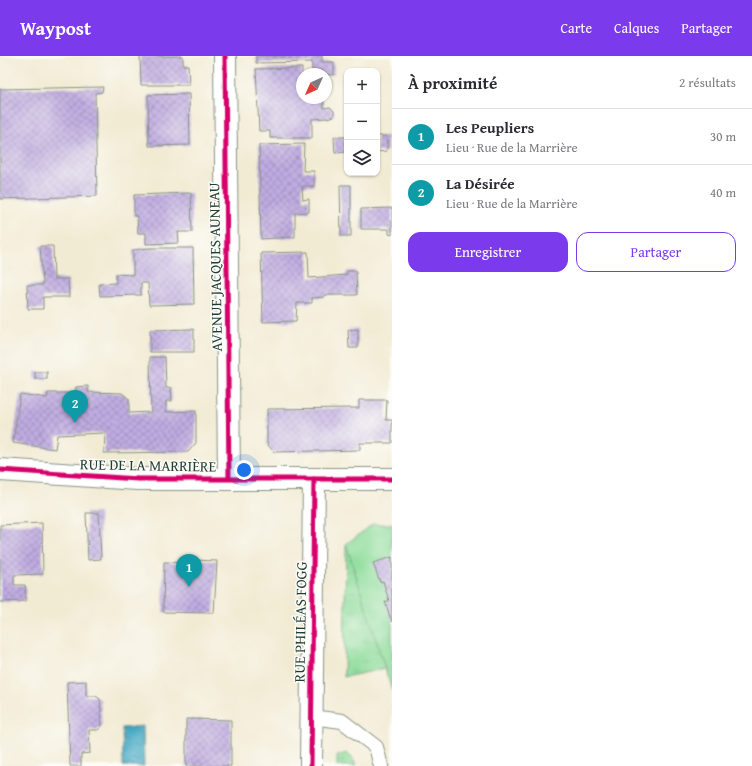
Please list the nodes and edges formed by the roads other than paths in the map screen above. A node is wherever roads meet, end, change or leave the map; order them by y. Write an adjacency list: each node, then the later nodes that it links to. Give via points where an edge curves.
1 (225, 56): 3 (street, AVENUE JACQUES AUNEAU)
2 (0, 470): 3 (street, RUE DE LA MARRIÈRE, via 138,479)
3 (229, 478): 4 (street, RUE DE LA MARRIÈRE)
4 (314, 479): 5 (street, RUE DE LA MARRIÈRE); 6 (street, RUE PHILÉAS FOGG)
5 (392, 479)
6 (311, 717): 7 (street, RUE PHILÉAS FOGG); 8 (lane, via 342,721 376,747)
7 (311, 766)
8 (381, 766)

